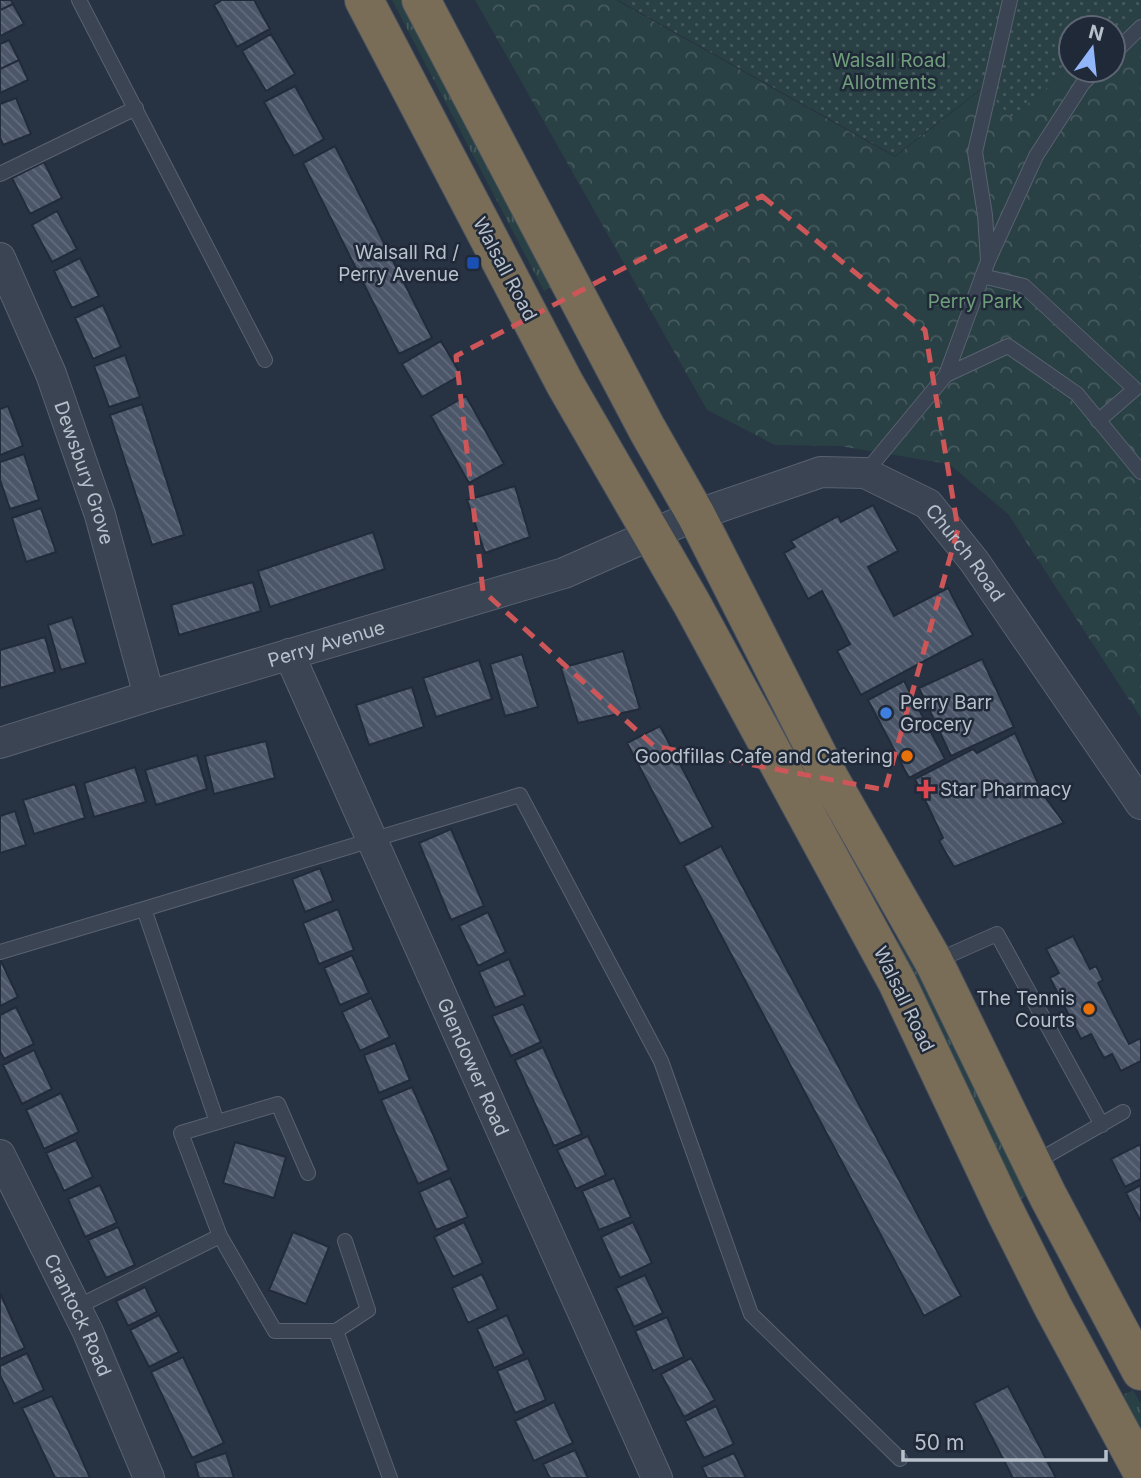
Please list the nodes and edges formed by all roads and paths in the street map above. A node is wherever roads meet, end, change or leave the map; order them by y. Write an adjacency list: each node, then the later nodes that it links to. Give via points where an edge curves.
1 (79, 0): 8 (lane)
2 (364, 0): 19 (highway, Walsall Road, via 565,384)
3 (421, 0): 18 (highway)
4 (1010, 0): 11 (lane, via 975,152)
5 (1141, 27): 6 (lane)
6 (1127, 40)
7 (1082, 84): 11 (lane, via 1036,156)
8 (136, 108): 9 (lane); 13 (lane)
9 (0, 174)
10 (0, 258): 21 (street, Dewsbury Grove, via 51,374 100,515)
11 (988, 261): 12 (lane)
12 (982, 276): 14 (lane); 15 (lane, via 1024,286 1135,389)
13 (265, 360)
14 (946, 375): 15 (lane, via 1008,346 1077,394); 17 (lane)
15 (1098, 421): 16 (lane)
16 (1141, 472)
17 (865, 473): 18 (street, Church Road, via 821,472); 23 (street, Church Road, via 928,504 974,561)
18 (696, 515): 19 (street); 27 (highway, via 831,781)
19 (651, 535): 20 (street, Perry Avenue, via 564,573); 40 (highway, Walsall Road, via 897,982 1052,1307)
20 (289, 654): 21 (street, Perry Avenue); 24 (street, Glendower Road)
21 (149, 696): 22 (street, Perry Avenue)
22 (0, 743)
23 (1141, 804)
24 (373, 840): 25 (lane); 39 (lane, via 520,795 661,1061 751,1314); 43 (street, Glendower Road)
25 (144, 909): 26 (lane); 29 (lane)
26 (0, 953)
27 (934, 962): 30 (lane, via 997,934); 32 (highway)
28 (1124, 1112): 30 (lane)
29 (217, 1122): 33 (lane, via 278,1104); 34 (lane, via 181,1133)
30 (1102, 1125): 32 (lane)
31 (0, 1155): 36 (street, Crantock Road)
32 (1033, 1164): 38 (highway)
33 (309, 1173)
34 (220, 1236): 36 (lane); 37 (lane, via 275,1331)
35 (345, 1241): 37 (lane, via 368,1310)
36 (75, 1308): 41 (street, Crantock Road)
37 (336, 1331): 42 (lane)
38 (1141, 1371)
39 (900, 1459)
40 (1141, 1470)
41 (149, 1478)
42 (390, 1478)
43 (657, 1478)

